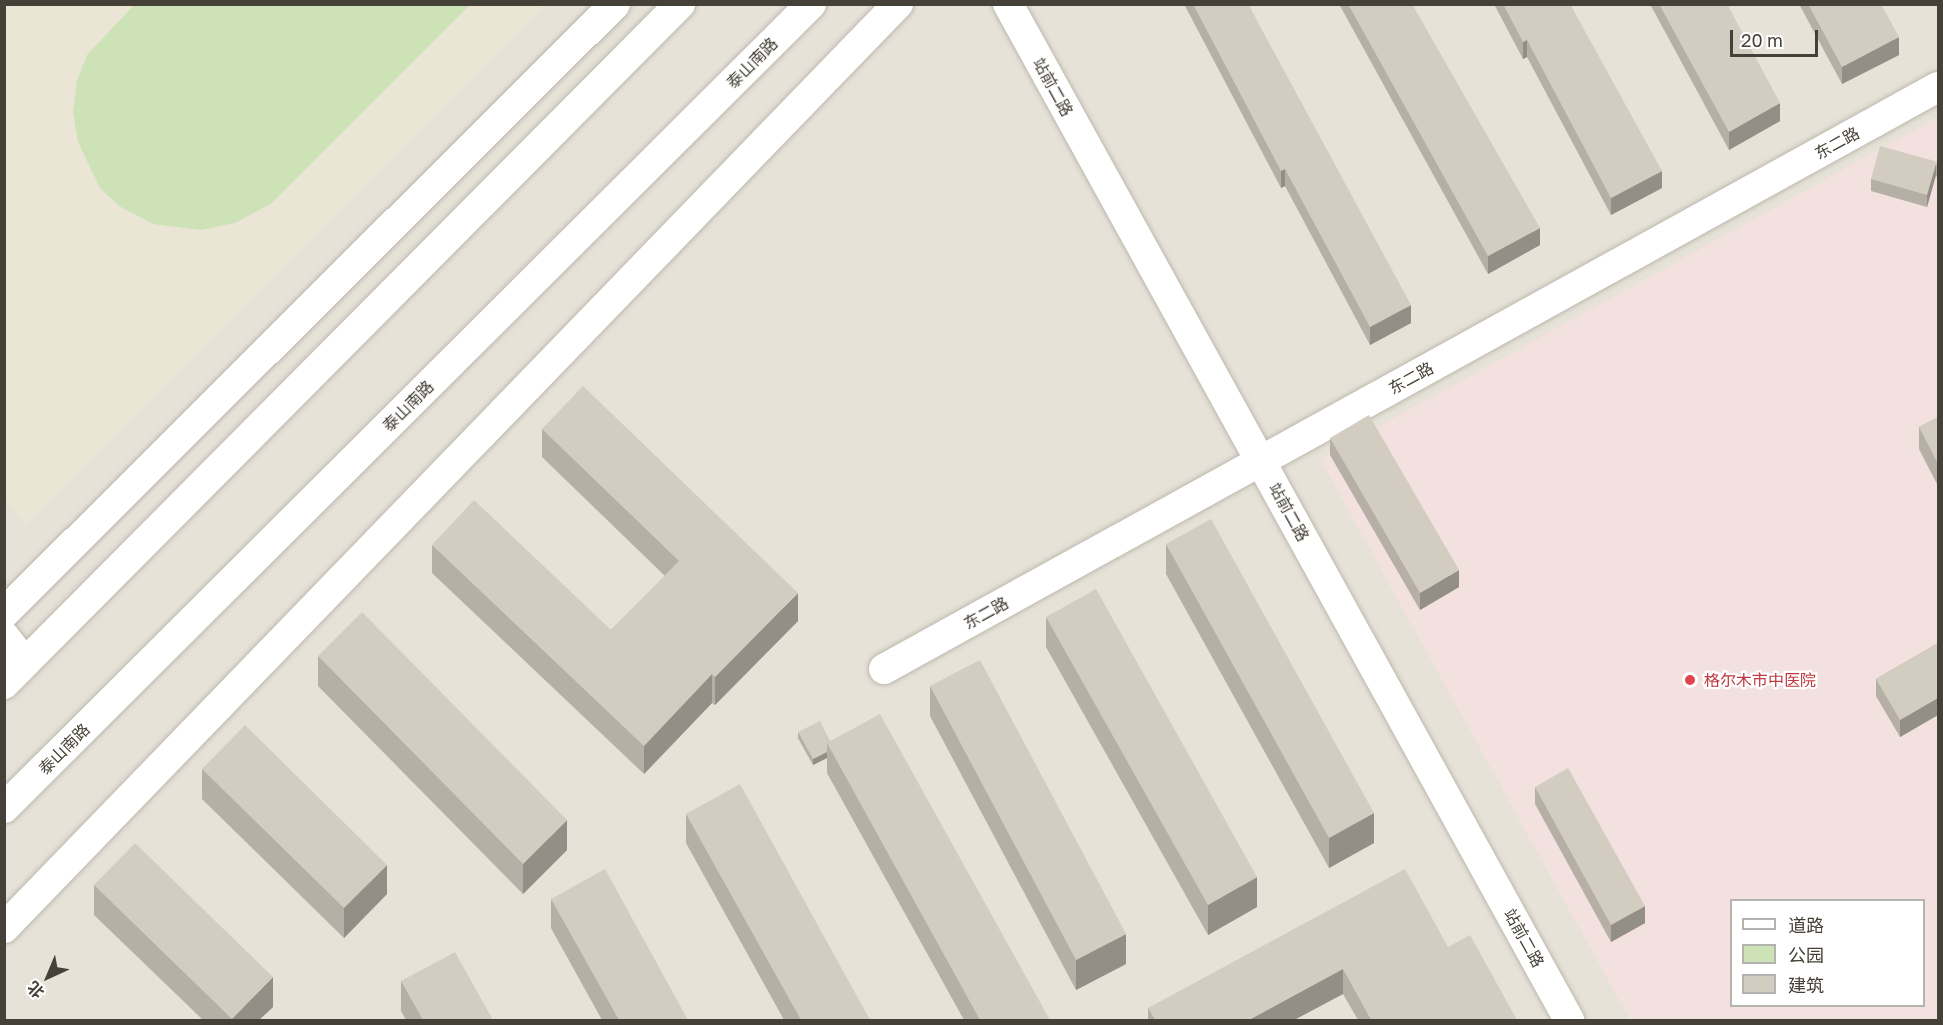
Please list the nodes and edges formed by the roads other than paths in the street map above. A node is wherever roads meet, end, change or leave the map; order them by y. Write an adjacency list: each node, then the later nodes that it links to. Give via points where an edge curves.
1 (615, 4): 8 (street)
2 (681, 4): 10 (street)
3 (811, 4): 13 (street, 泰山南路)
4 (898, 4): 14 (street)
5 (1008, 4): 7 (street, 站前二路)
6 (1938, 87): 7 (street, 东二路)
7 (1261, 461): 11 (street, 东二路); 15 (street, 站前二路)
8 (4, 613)
9 (4, 636): 10 (street)
10 (25, 663): 12 (street)
11 (884, 669)
12 (4, 684)
13 (4, 808)
14 (4, 928)
15 (1569, 1020)

